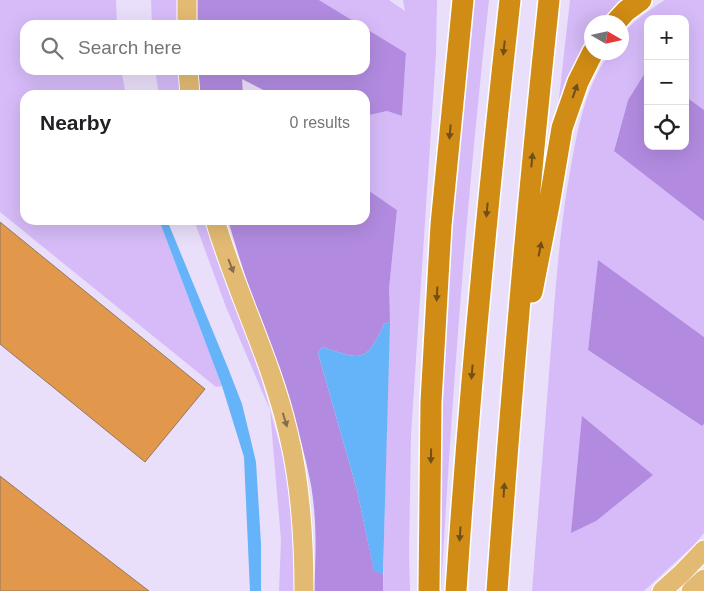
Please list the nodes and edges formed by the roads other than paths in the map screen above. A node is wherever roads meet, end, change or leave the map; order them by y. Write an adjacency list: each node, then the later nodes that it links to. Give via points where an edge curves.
1 (187, 0): 8 (main road)
2 (448, 0): 11 (highway, via 448,52)
3 (463, 0): 11 (highway)
4 (510, 0): 19 (highway, one-way to 19, via 466,438)
5 (549, 0): 14 (highway, one-way to 5)
6 (641, 0): 7 (highway)
7 (622, 15)
8 (187, 20)
9 (589, 60): 14 (highway, one-way to 9, via 562,128)
10 (188, 75): 12 (main road)
11 (454, 84): 18 (highway, one-way to 18, via 441,225 431,402)
12 (190, 90)
13 (218, 225): 17 (main road, one-way to 17, via 288,432 302,518)
14 (510, 400): 20 (highway, one-way to 14)
15 (704, 550): 21 (main road)
16 (704, 579): 22 (main road)
17 (304, 591)
18 (429, 591)
19 (456, 591)
20 (497, 591)
21 (662, 591)
22 (691, 591)

